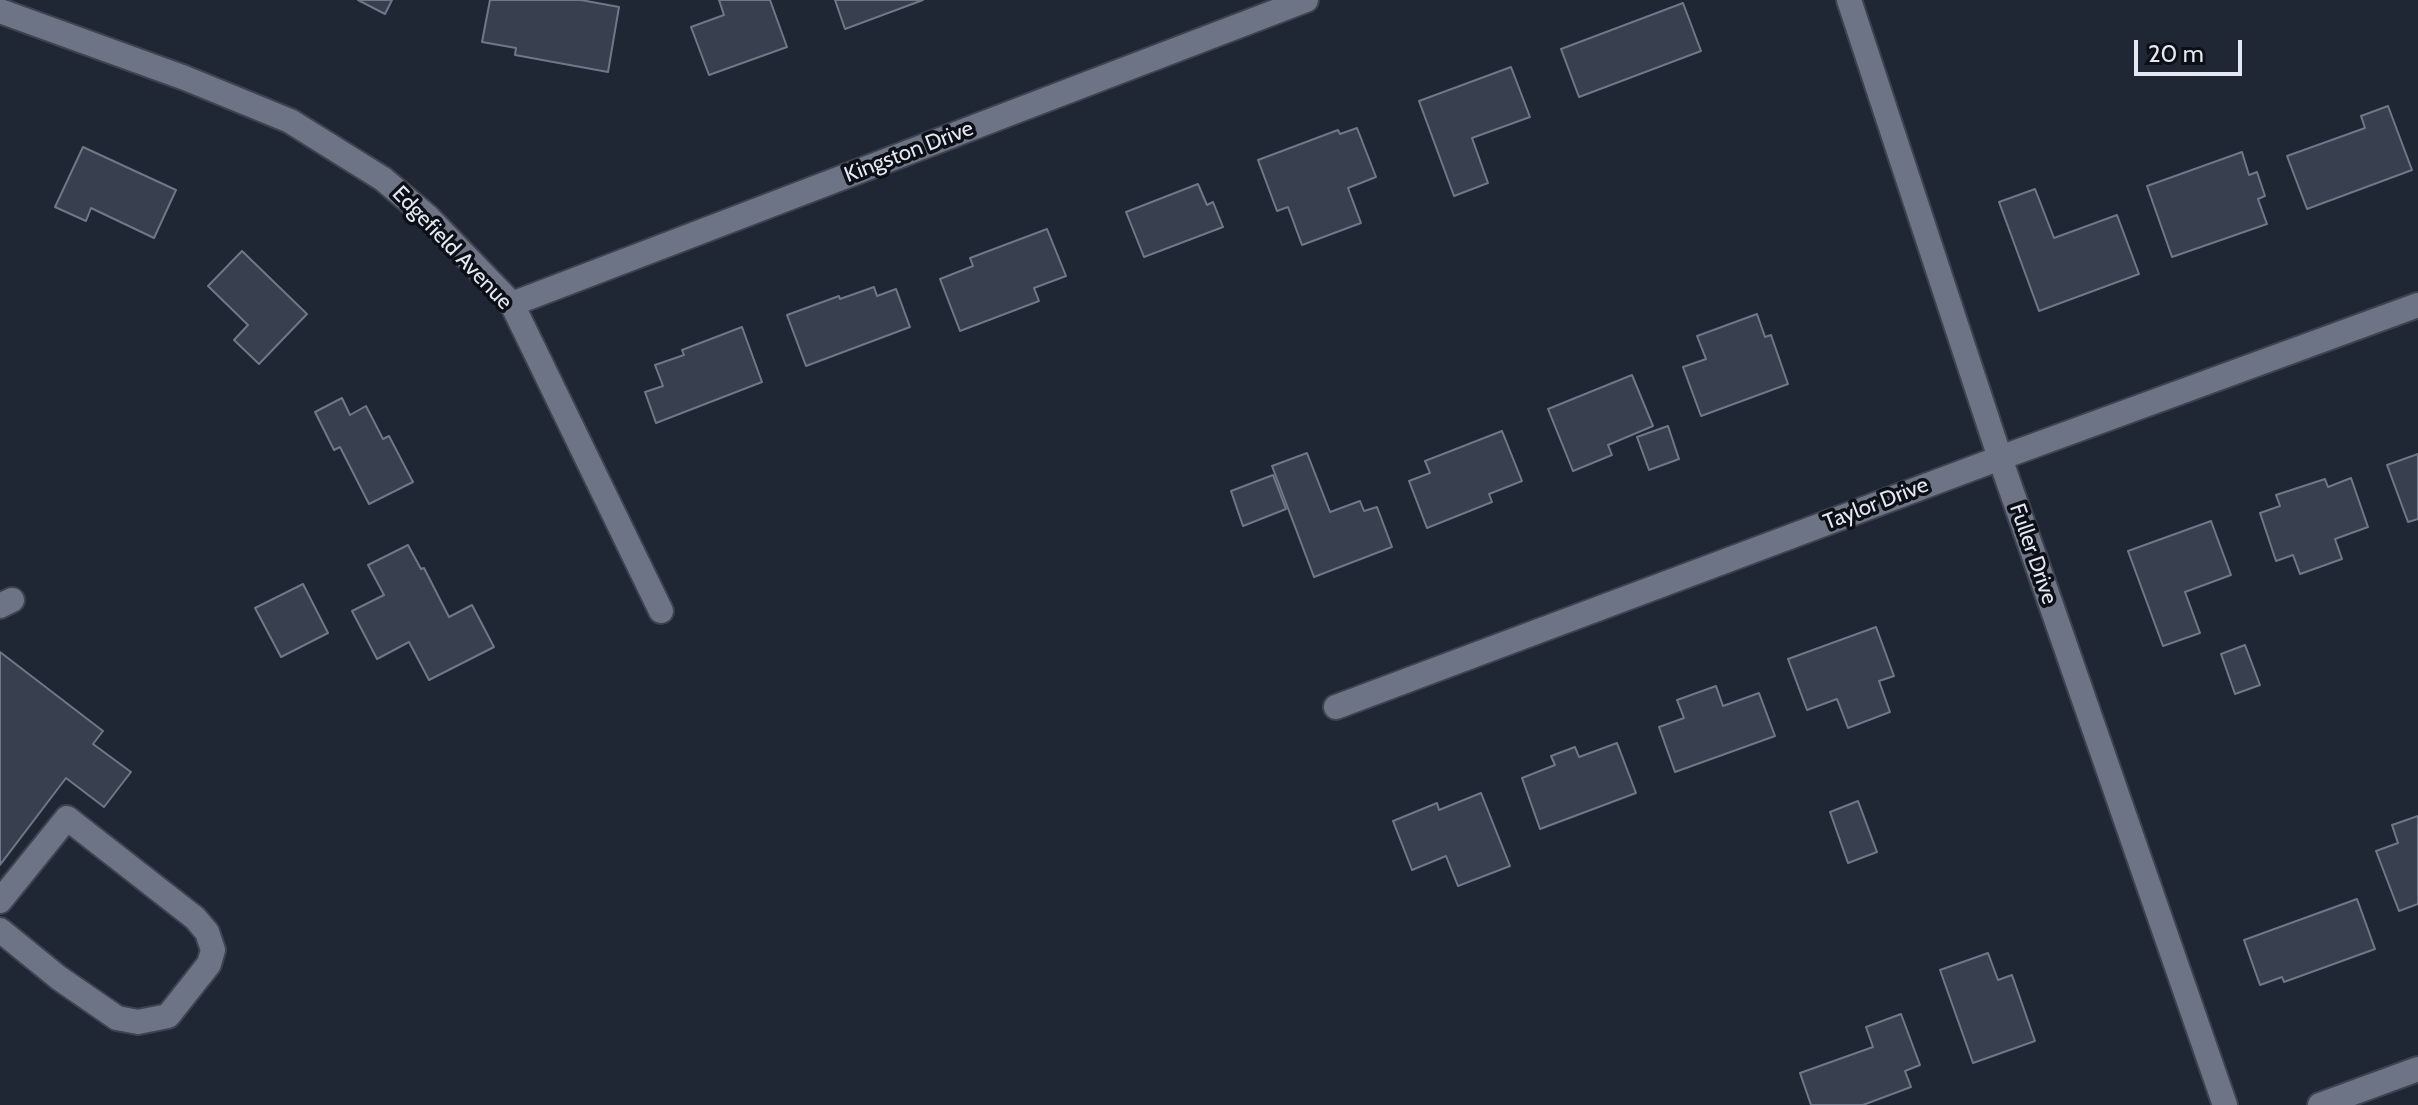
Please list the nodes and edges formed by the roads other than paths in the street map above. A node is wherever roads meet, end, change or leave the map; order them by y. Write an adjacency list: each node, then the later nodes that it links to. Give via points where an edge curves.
1 (1306, 0): 4 (street, Kingston Drive)
2 (1849, 0): 6 (street, Fuller Drive)
3 (0, 11): 4 (street, Edgefield Avenue, via 290,121 383,179 428,217)
4 (512, 304): 7 (street, Edgefield Avenue)
5 (2418, 305): 6 (street, Taylor Drive)
6 (2000, 458): 8 (street, Taylor Drive); 12 (street, Fuller Drive)
7 (661, 611)
8 (1336, 707)
9 (0, 901): 10 (street, via 67,818 195,918 213,950 209,964 168,1016 138,1022 117,1018)
10 (0, 930)
11 (2418, 1069): 13 (street)
12 (2225, 1105)
13 (2320, 1105)

